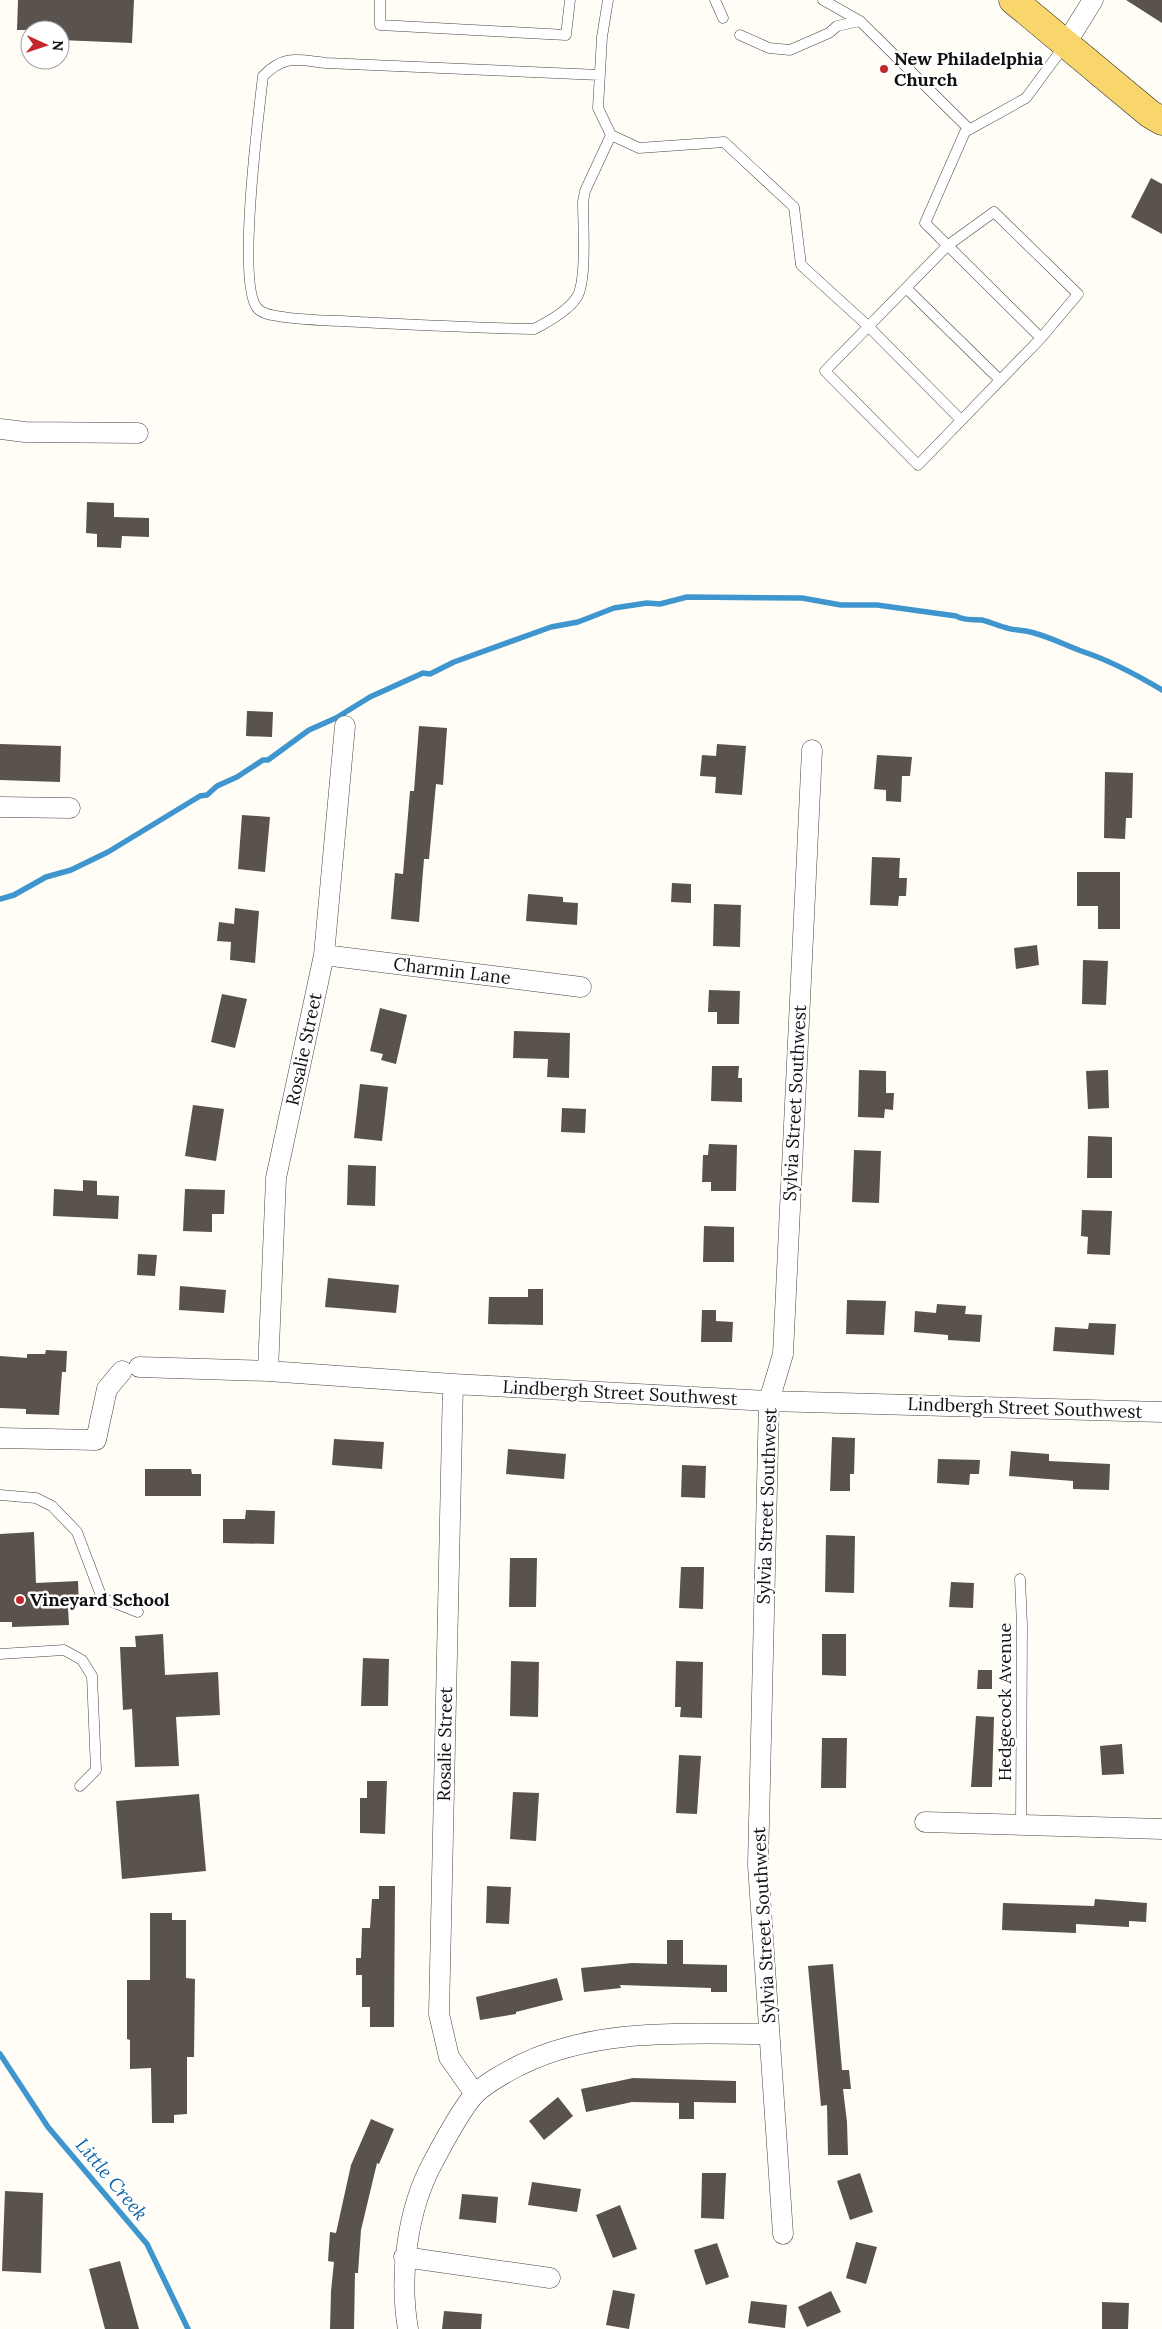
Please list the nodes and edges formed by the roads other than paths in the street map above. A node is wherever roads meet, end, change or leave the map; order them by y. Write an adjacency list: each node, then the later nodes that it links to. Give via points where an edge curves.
1 (380, 0): 2 (lane, via 380,24 566,35)
2 (570, 0)
3 (608, 0): 12 (lane)
4 (715, 0): 8 (lane)
5 (823, 0): 9 (lane)
6 (1013, 0): 11 (main road)
7 (1094, 0): 11 (street)
8 (723, 18)
9 (860, 21): 10 (lane, via 837,26 790,50 768,48); 14 (lane)
10 (740, 35)
11 (1065, 45): 13 (main road); 14 (lane, via 1026,98)
12 (600, 75): 15 (lane, via 598,108); 15 (lane, via 326,64 292,59 276,63 263,76 250,193 253,299 258,309 271,315 534,329 548,322 577,297 583,277 584,196)
13 (1162, 121)
14 (969, 129): 16 (lane, via 925,223)
15 (611, 135): 18 (lane, via 640,148 724,142 794,207 801,265)
16 (947, 246): 17 (lane); 19 (lane); 19 (lane, via 994,212 1078,294)
17 (906, 288): 18 (lane); 20 (lane)
18 (868, 326): 21 (lane); 21 (lane, via 825,371 918,465)
19 (1041, 338): 20 (lane)
20 (1000, 380): 21 (lane)
21 (961, 420)
22 (0, 429): 23 (street)
23 (138, 433)
24 (345, 726): 28 (street, Rosalie Street)
25 (812, 750): 32 (street, Sylvia Street Southwest, via 783,1354)
26 (0, 807): 27 (street)
27 (70, 808)
28 (324, 955): 29 (street, Charmin Lane); 30 (street, Rosalie Street, via 276,1178)
29 (580, 987)
30 (268, 1371): 31 (street, Lindbergh Street Southwest); 35 (street, Lindbergh Street Southwest, via 130,1369 107,1389 96,1440)
31 (453, 1384): 32 (street, Lindbergh Street Southwest); 45 (street, Rosalie Street, via 439,2014 449,2057)
32 (769, 1401): 34 (street, Lindbergh Street Southwest); 44 (street, Sylvia Street Southwest, via 758,1865)
33 (1162, 1405): 34 (street)
34 (1162, 1412)
35 (0, 1438)
36 (0, 1495): 38 (lane, via 36,1498 52,1506 77,1532 102,1598)
37 (1020, 1579): 42 (lane, Hedgecock Avenue)
38 (138, 1612)
39 (0, 1654): 40 (lane, via 64,1650 82,1660 92,1676 96,1770)
40 (80, 1786)
41 (925, 1822): 42 (street)
42 (1021, 1825): 43 (street)
43 (1162, 1829)
44 (769, 2034): 45 (street, via 655,2034 578,2043 542,2054 500,2075); 46 (street, Sylvia Street Southwest)
45 (475, 2094): 47 (street, via 423,2181)
46 (783, 2234)
47 (404, 2257): 48 (street); 49 (street, via 404,2309)
48 (550, 2278)
49 (408, 2329)

